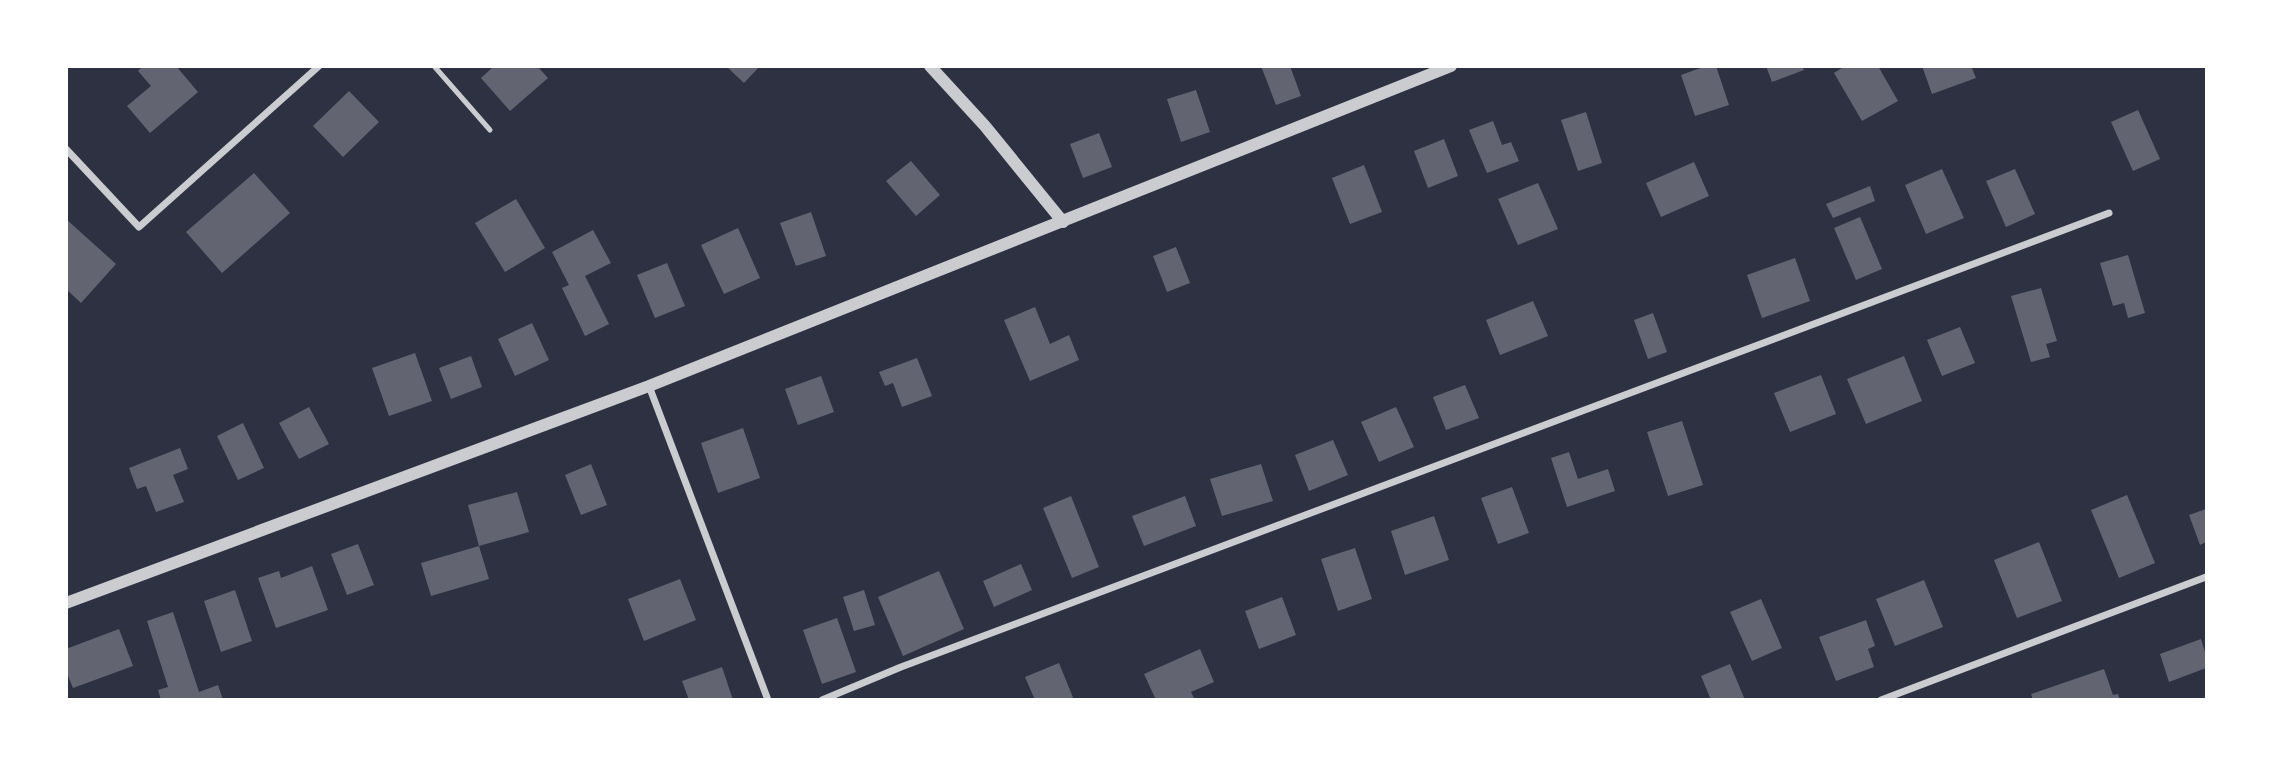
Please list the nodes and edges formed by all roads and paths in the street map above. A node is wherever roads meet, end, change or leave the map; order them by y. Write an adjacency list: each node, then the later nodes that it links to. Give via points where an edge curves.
1 (319, 66): 6 (street, via 139,227)
2 (434, 66): 5 (lane)
3 (930, 66): 8 (street)
4 (1451, 66): 8 (street)
5 (490, 130)
6 (66, 149)
7 (2109, 213): 13 (street)
8 (1063, 222): 9 (street)
9 (649, 386): 11 (street); 12 (street)
10 (2207, 578): 14 (street)
11 (66, 603)
12 (768, 699)
13 (822, 699)
14 (1881, 699)

